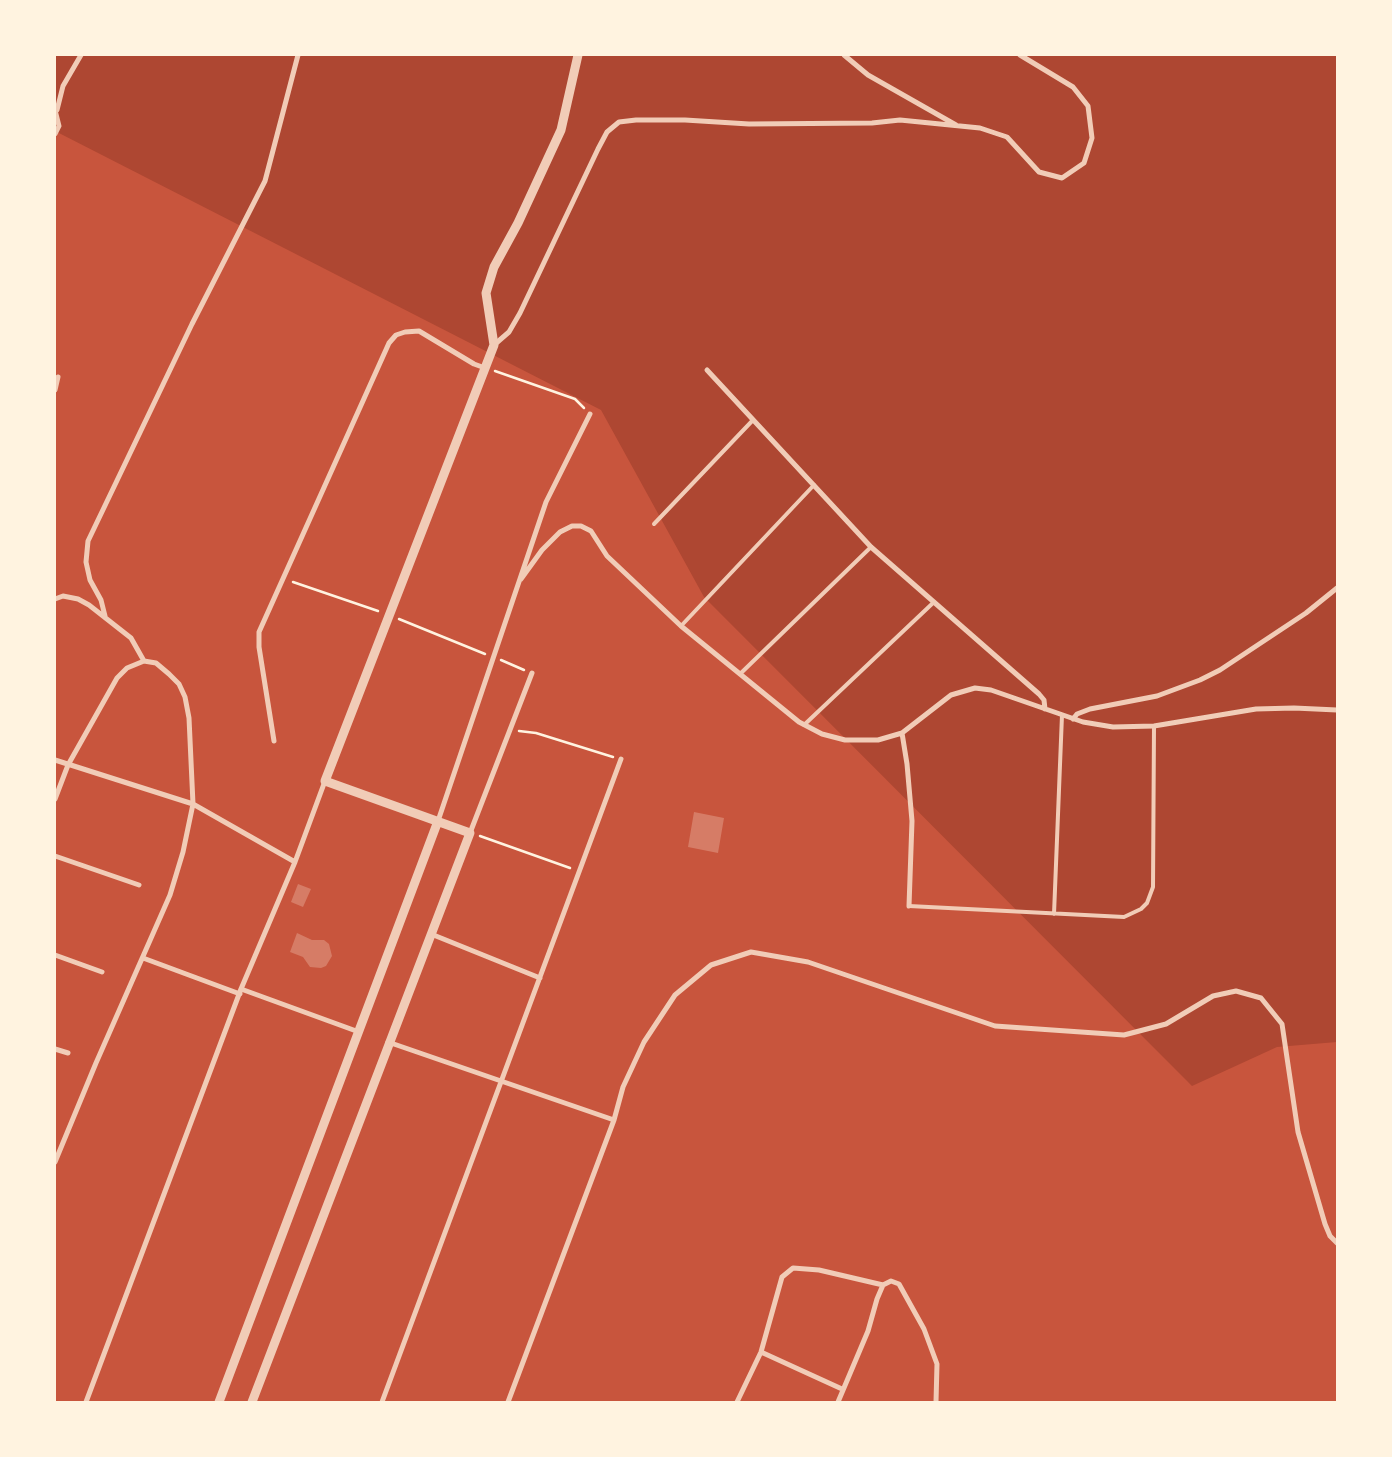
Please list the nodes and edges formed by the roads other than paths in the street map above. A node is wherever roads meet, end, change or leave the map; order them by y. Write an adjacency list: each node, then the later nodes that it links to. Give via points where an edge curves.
1 (80, 55): 6 (street, via 63,86)
2 (298, 55): 23 (street, via 265,181 88,541 86,562 90,580)
3 (578, 55): 9 (street, via 561,130 494,267 486,292)
4 (844, 55): 7 (street, via 868,75)
5 (1020, 55): 7 (street, via 1074,87 1088,106 1092,138 1084,162 1062,178 1039,172 1007,137 992,131)
6 (56, 110): 8 (street, via 59,126)
7 (958, 126): 9 (street, via 900,120 749,124 685,120 619,122 607,132 520,313 509,332)
8 (55, 134)
9 (494, 345): 10 (street)
10 (485, 368): 35 (street, via 419,331 396,335 389,343 259,632); 39 (street)
11 (707, 370): 15 (street)
12 (58, 377): 13 (street)
13 (55, 390)
14 (590, 414): 19 (street, via 546,502)
15 (753, 420): 16 (street); 17 (lane)
16 (814, 485): 18 (street); 24 (lane)
17 (654, 524)
18 (870, 546): 22 (street); 27 (lane)
19 (521, 580): 24 (street, via 538,555 560,532 581,526 591,531 607,556); 42 (street)
20 (1337, 588): 31 (street, via 1306,613 1200,680 1158,696 1090,709)
21 (55, 600): 23 (street, via 63,596 78,599)
22 (934, 602): 28 (street, via 1039,694); 32 (lane)
23 (105, 616): 25 (street, via 131,638)
24 (681, 626): 27 (street)
25 (144, 661): 38 (street, via 127,668 118,678); 41 (street, via 156,663 169,674 185,697 190,718)
26 (532, 673): 43 (street)
27 (740, 674): 32 (street)
28 (1045, 709): 30 (street); 34 (street, via 991,690 968,689 951,696)
29 (1337, 710): 33 (street, via 1256,709)
30 (1062, 715): 31 (street); 48 (lane)
31 (1073, 719): 33 (street, via 1113,727)
32 (804, 725): 34 (street, via 844,740 878,740)
33 (1154, 726): 48 (lane, via 1153,887 1147,903 1124,917)
34 (902, 733): 47 (street, via 912,821)
35 (274, 741)
36 (621, 759): 53 (street)
37 (55, 760): 38 (street)
38 (68, 765): 40 (street); 41 (street)
39 (325, 781): 42 (street); 45 (street)
40 (55, 799)
41 (193, 804): 45 (street); 51 (street, via 170,895)
42 (438, 821): 43 (street); 55 (street)
43 (470, 833): 49 (street)
44 (55, 856): 46 (street)
45 (296, 862): 54 (street)
46 (139, 885)
47 (909, 906): 48 (lane)
48 (1054, 914)
49 (431, 934): 53 (street); 56 (street)
50 (55, 954): 52 (street)
51 (143, 958): 54 (street); 61 (street)
52 (102, 972)
53 (540, 978): 59 (street)
54 (241, 991): 55 (street); 67 (street)
55 (359, 1032): 68 (street)
56 (388, 1042): 59 (street); 69 (street)
57 (55, 1049): 58 (street)
58 (68, 1053)
59 (502, 1082): 60 (street); 70 (street)
60 (614, 1120): 63 (street, via 623,1087 644,1042 676,995 711,966 751,952 808,962 995,1026 1124,1035 1166,1024 1213,996 1236,991 1261,998 1282,1024 1298,1132 1325,1224); 71 (street)
61 (56, 1154): 62 (street)
62 (55, 1162)
63 (1337, 1242)
64 (884, 1285): 65 (street, via 819,1270 794,1268 782,1276); 66 (street); 74 (street, via 891,1281 899,1284 924,1329 937,1364)
65 (761, 1352): 66 (street); 72 (street)
66 (842, 1389): 73 (street)
67 (86, 1402)
68 (219, 1402)
69 (252, 1402)
70 (382, 1402)
71 (508, 1402)
72 (737, 1402)
73 (838, 1402)
74 (936, 1402)

